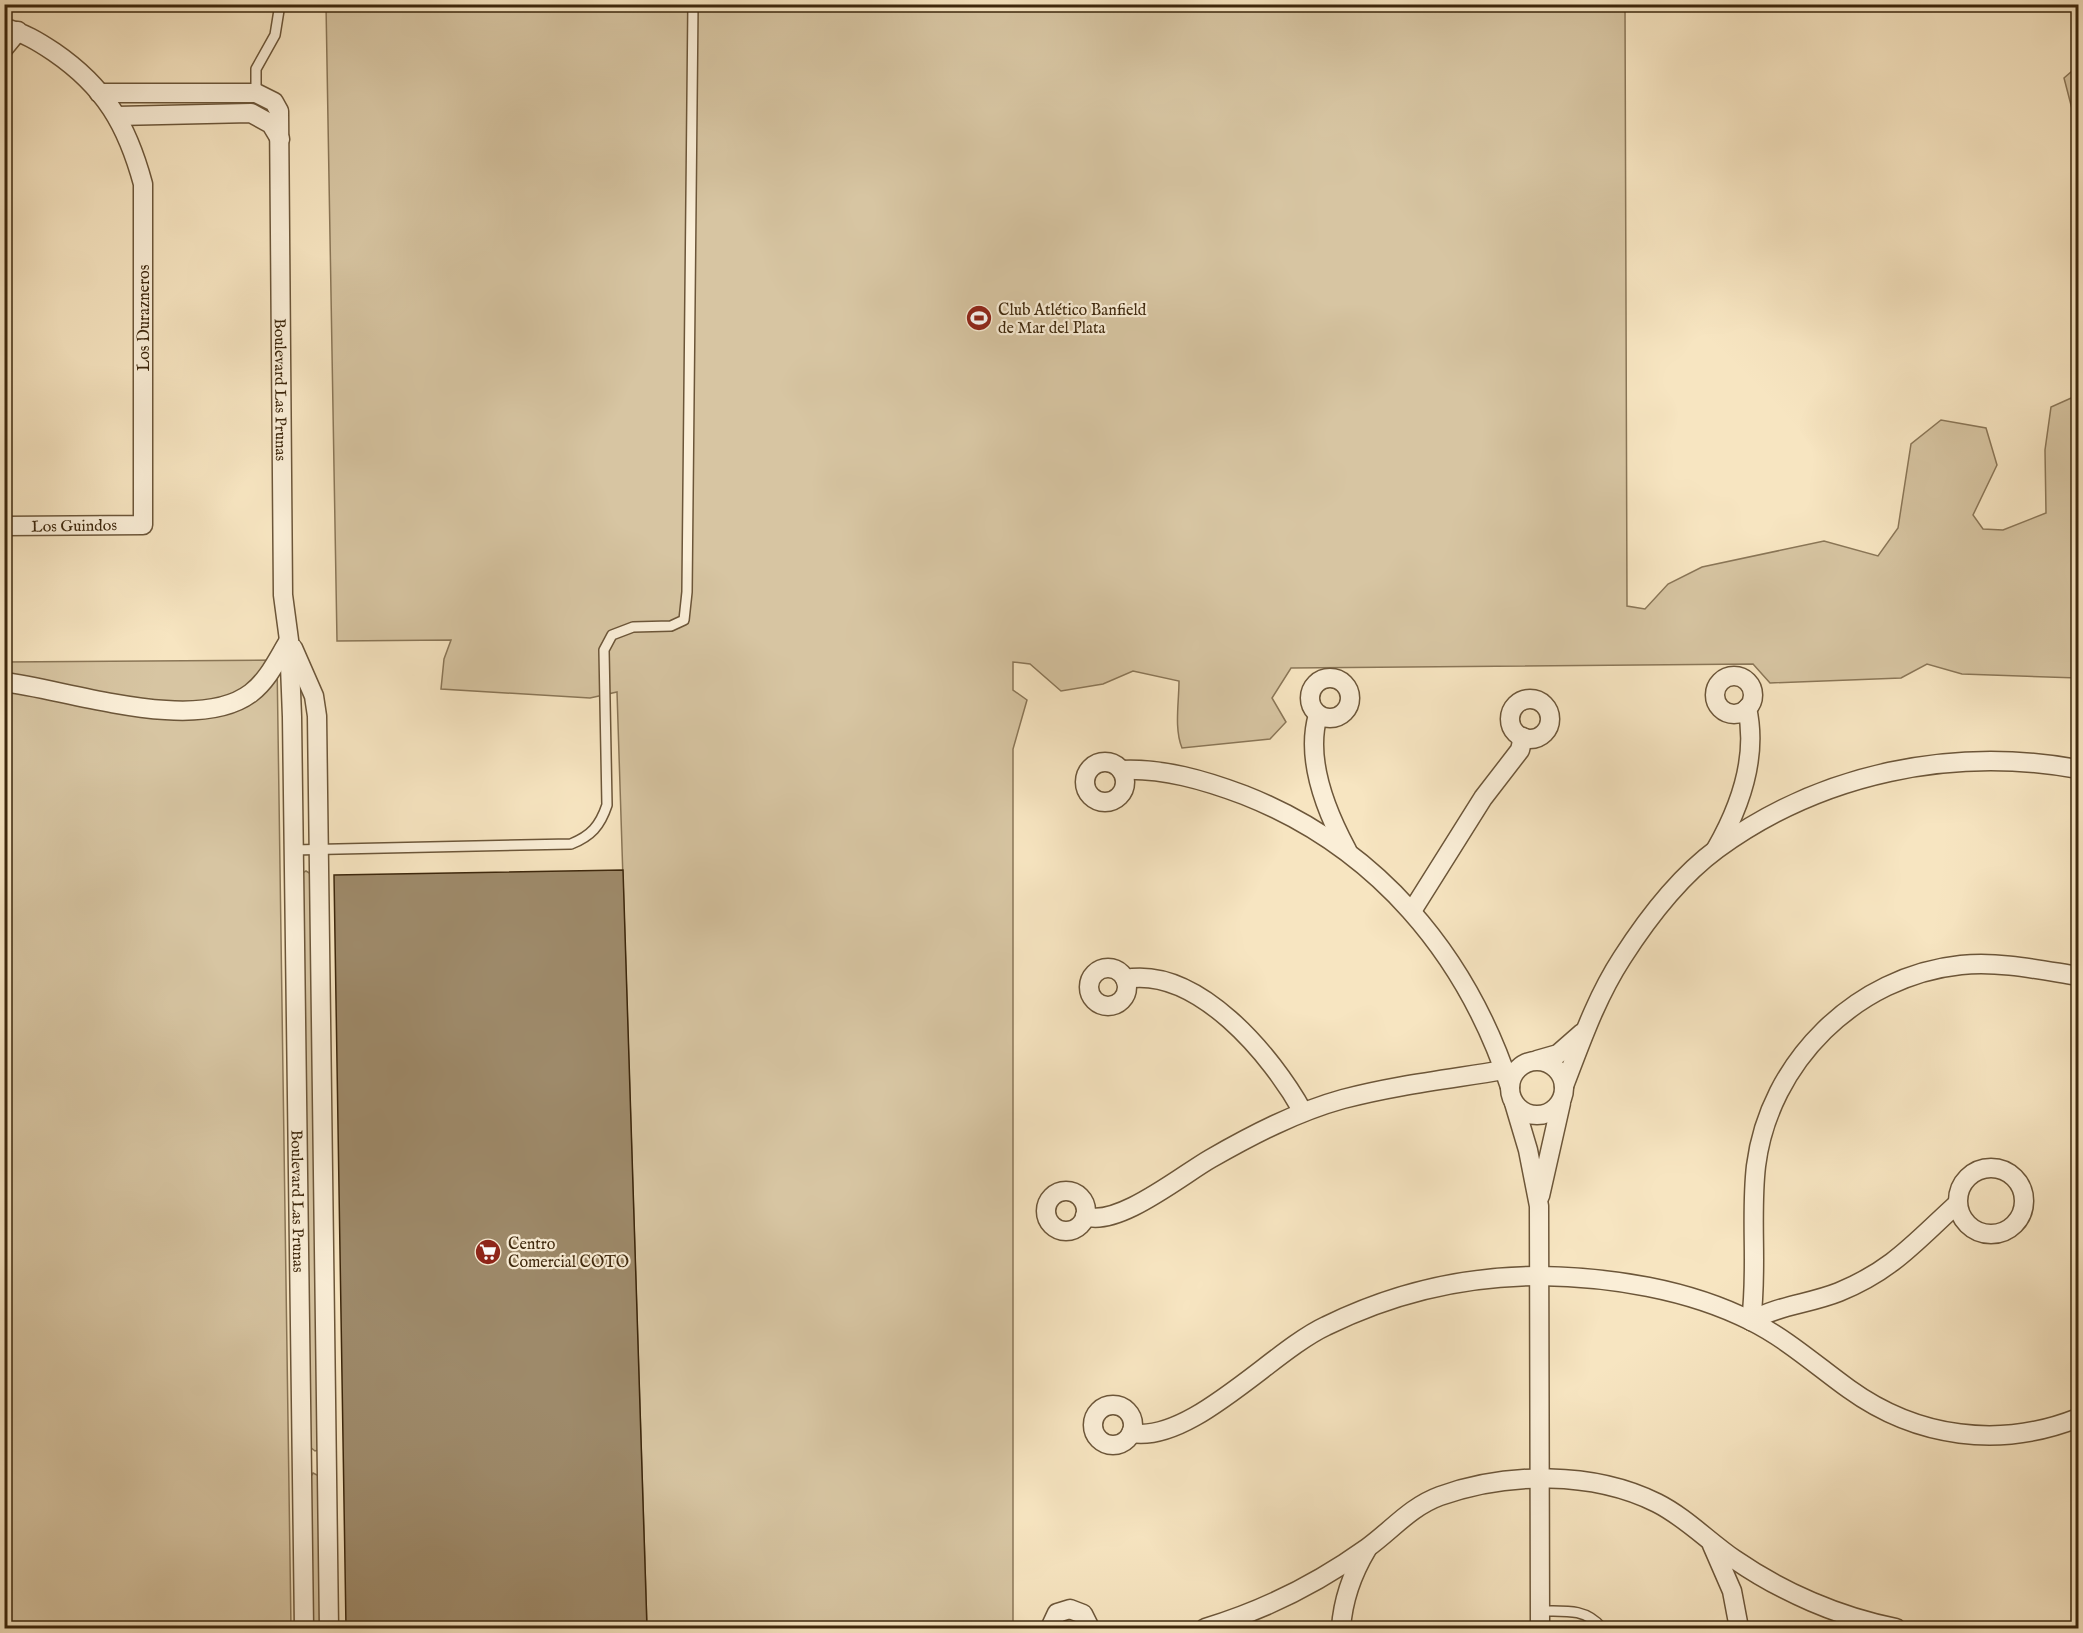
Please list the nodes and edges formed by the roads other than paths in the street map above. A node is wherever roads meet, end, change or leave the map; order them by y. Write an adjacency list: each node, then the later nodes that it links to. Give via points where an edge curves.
1 (280, 4): 6 (lane, via 275,35 256,69)
2 (693, 4): 19 (lane, via 684,620 671,626 633,627 612,635 604,650 607,805 603,820 596,830 571,844)
3 (11, 29): 4 (street); 5 (street, Los Durazneros, via 81,71)
4 (4, 48)
5 (99, 93): 6 (street); 7 (street, Los Durazneros)
6 (256, 93): 8 (street, Boulevard Las Prunas, via 274,102 279,111)
7 (117, 116): 8 (street, via 251,113 271,124); 9 (street, Los Durazneros, via 135,152 143,184)
8 (281, 141): 11 (street, Boulevard Las Prunas, via 283,595)
9 (143, 525): 10 (street, Los Guindos)
10 (4, 526)
11 (289, 640): 12 (street, via 267,678 249,695 196,712 149,708); 18 (street, Boulevard Las Prunas); 19 (street, Boulevard Las Prunas, via 314,696)
12 (4, 682)
13 (1747, 708): 21 (street, via 1752,744 1748,766 1733,817)
14 (1318, 715): 20 (street, via 1314,744 1318,772 1331,819)
15 (1523, 737): 22 (street, via 1520,750 1483,798)
16 (2079, 769): 21 (street, via 2034,762 1986,761 1944,762 1893,771 1821,792)
17 (1121, 770): 20 (street, via 1161,772 1232,791 1307,824)
18 (293, 850): 19 (lane); 38 (street, Boulevard Las Prunas)
19 (319, 850): 39 (street, Boulevard Las Prunas)
20 (1348, 851): 22 (street)
21 (1715, 851): 25 (street, via 1640,932 1604,988)
22 (1412, 911): 26 (street, via 1450,960)
23 (2079, 976): 35 (street, via 2009,965 1961,965 1937,970 1886,987 1861,1001 1817,1036 1778,1091 1761,1140 1754,1196 1755,1294)
24 (1125, 979): 30 (street, via 1165,982 1228,1018 1276,1068)
25 (1587, 1027): 27 (street, via 1567,1048); 29 (street)
26 (1495, 1046): 27 (street, via 1505,1055); 28 (street)
27 (1533, 1061): 28 (street, via 1515,1071); 29 (street, via 1545,1062 1558,1071)
28 (1509, 1087): 29 (street, via 1527,1113 1535,1115 1550,1112); 30 (street, via 1402,1085); 32 (street, via 1528,1150)
29 (1563, 1093): 32 (street)
30 (1303, 1112): 33 (street, via 1211,1159 1128,1208 1102,1218)
31 (1957, 1204): 35 (street, via 1882,1271 1835,1293 1773,1309)
32 (1539, 1206): 34 (street)
33 (1085, 1215)
34 (1538, 1276): 35 (street, via 1630,1284 1681,1296); 37 (street, via 1461,1282 1389,1299 1323,1327 1195,1416 1156,1433); 40 (street)
35 (1751, 1321): 36 (street, via 1870,1403 1938,1431 2001,1436)
36 (2079, 1418)
37 (1131, 1433)
38 (302, 1462): 39 (street); 46 (street, Boulevard Las Prunas)
39 (327, 1462): 47 (street, Boulevard Las Prunas)
40 (1541, 1480): 41 (street, via 1601,1484 1632,1492 1666,1508); 42 (street, via 1483,1485 1438,1497 1400,1519); 43 (street)
41 (1709, 1541): 53 (street, via 1732,1591); 54 (street, via 1764,1578 1805,1598)
42 (1368, 1548): 50 (street, via 1295,1592); 51 (street, via 1345,1597)
43 (1540, 1620): 52 (lane, via 1579,1612 1589,1615)
44 (239, 1628): 45 (lane)
45 (202, 1629)
46 (304, 1629)
47 (329, 1629)
48 (1050, 1629): 49 (street, via 1057,1613 1070,1609 1083,1614)
49 (1090, 1629)
50 (1205, 1629)
51 (1341, 1629)
52 (1602, 1629)
53 (1739, 1629)
54 (1896, 1629)

